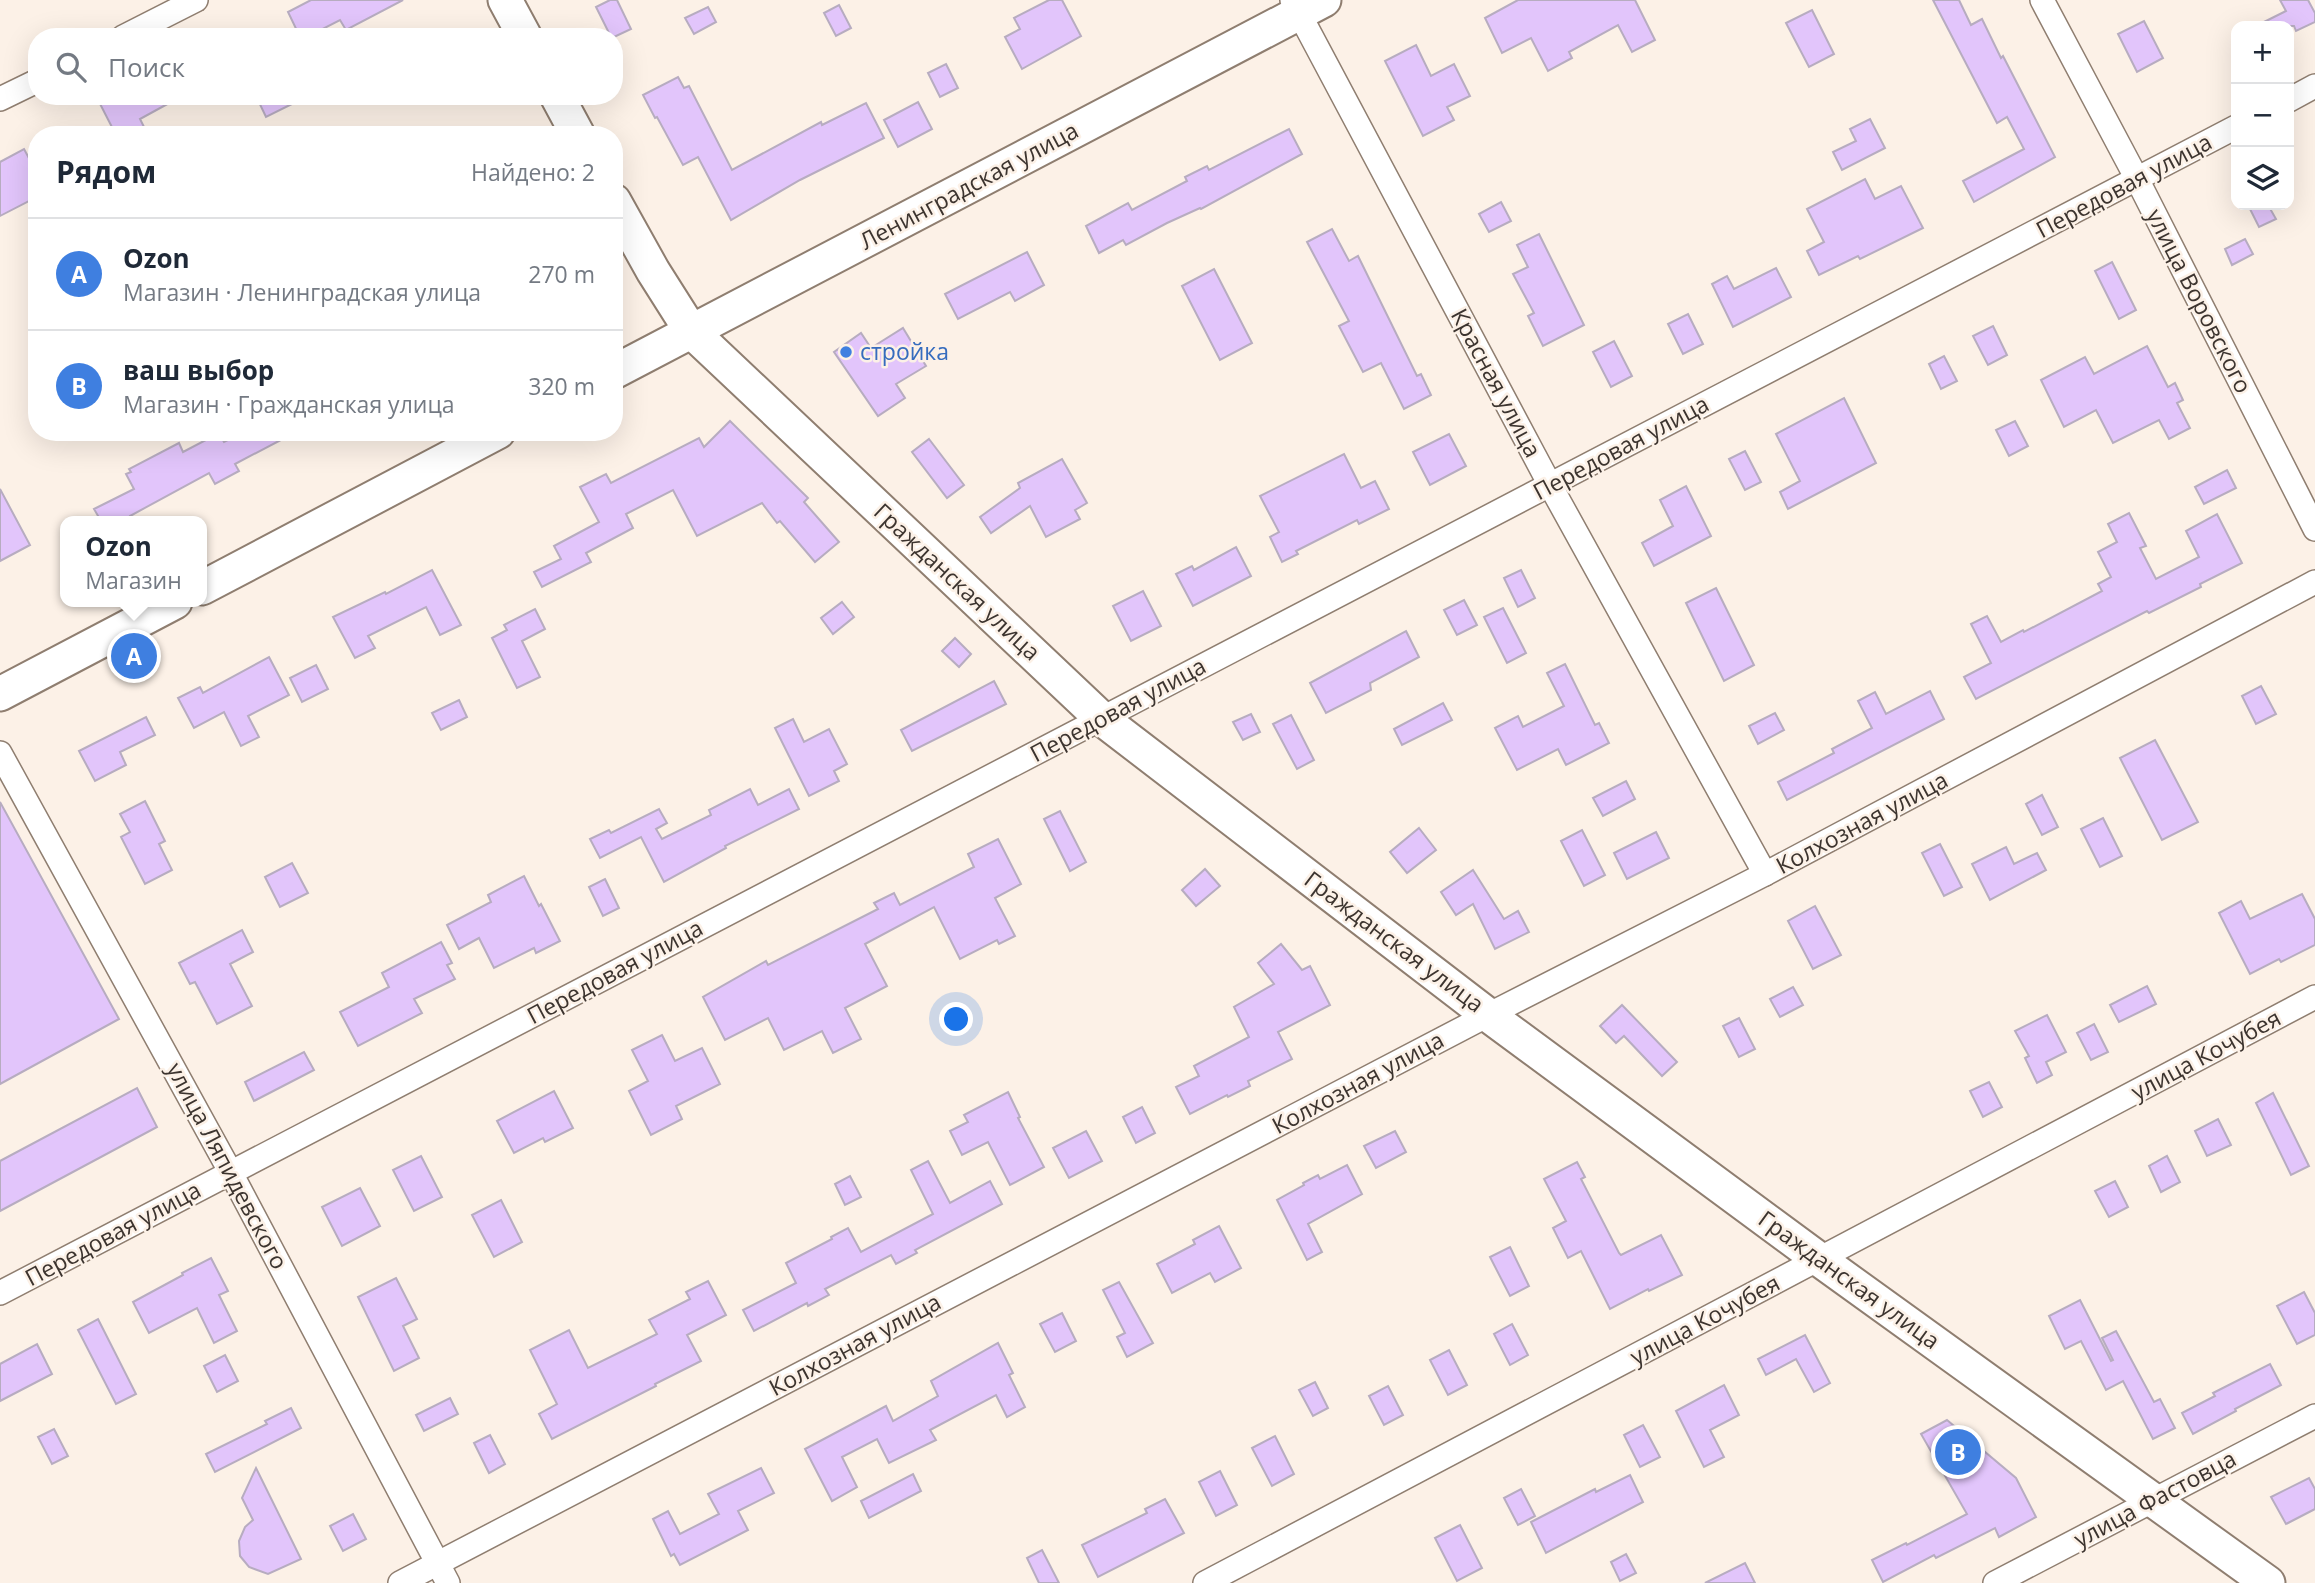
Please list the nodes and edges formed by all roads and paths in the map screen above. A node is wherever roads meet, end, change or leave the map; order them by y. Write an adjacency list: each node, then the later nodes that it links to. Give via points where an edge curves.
1 (196, 0): 5 (street)
2 (505, 0): 6 (main road)
3 (2042, 0): 14 (street, улица Воровского)
4 (1305, 4): 16 (main road, Ленинградская улица); 19 (street, Красная улица)
5 (141, 28)
6 (520, 28)
7 (28, 85): 10 (street)
8 (2315, 86): 9 (street)
9 (2294, 97)
10 (0, 99)
11 (562, 105): 12 (main road)
12 (573, 126)
13 (2231, 130): 14 (street, Передовая улица)
14 (2137, 179): 19 (street, Передовая улица); 20 (street, улица Воровского)
15 (623, 217): 16 (main road, Гражданская улица)
16 (691, 331): 17 (main road, Ленинградская улица); 25 (main road, Гражданская улица)
17 (623, 367)
18 (481, 441): 22 (main road)
19 (1550, 485): 25 (street, Передовая улица); 27 (street, Красная улица)
20 (2315, 530)
21 (2315, 582): 27 (street, Колхозная улица)
22 (207, 584)
23 (165, 607): 24 (main road)
24 (0, 694)
25 (1102, 719): 29 (main road, Гражданская улица); 30 (street, Передовая улица)
26 (0, 753): 30 (street, улица Ляпидевского)
27 (1765, 874): 29 (street, Колхозная улица)
28 (2315, 997): 31 (street, улица Кочубея)
29 (1488, 1015): 31 (main road, Гражданская улица); 35 (street, Колхозная улица)
30 (231, 1172): 32 (street, Передовая улица); 35 (street, улица Ляпидевского)
31 (1820, 1260): 34 (main road, Гражданская улица); 37 (street, улица Кочубея)
32 (0, 1293)
33 (2315, 1416): 34 (street, улица Фастовца)
34 (2153, 1501): 38 (street, улица Фастовца); 39 (main road, Гражданская улица)
35 (443, 1573): 36 (street, Колхозная улица)
36 (400, 1583)
37 (1205, 1583)
38 (1995, 1583)
39 (2269, 1583)

